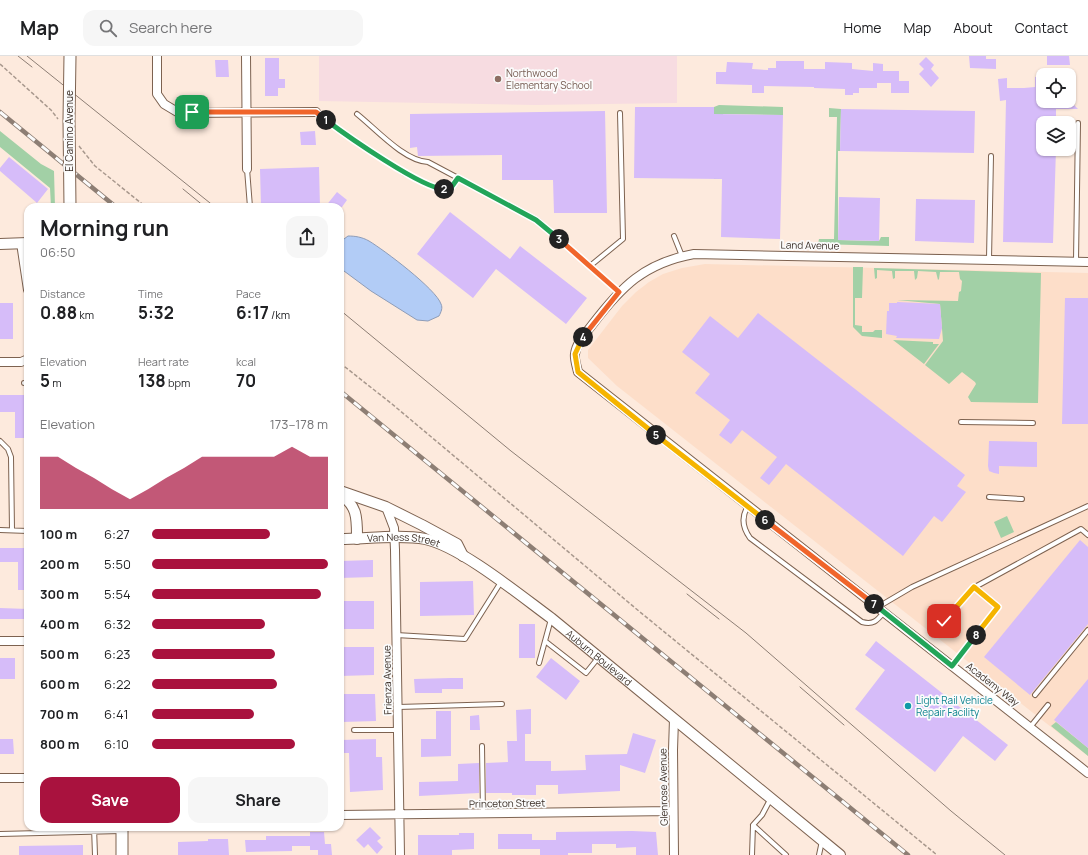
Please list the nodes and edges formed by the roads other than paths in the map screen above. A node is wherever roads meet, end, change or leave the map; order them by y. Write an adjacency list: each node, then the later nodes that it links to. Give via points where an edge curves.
1 (70, 56): 12 (main road, El Camino Avenue, bridge)
2 (157, 56): 4 (street, via 157,94 164,104 179,113)
3 (246, 56): 4 (street)
4 (246, 112): 5 (street); 10 (street)
5 (316, 112): 11 (lane, via 404,173 438,189 450,189)
6 (620, 113): 21 (lane, via 623,239)
7 (357, 114): 11 (lane, via 401,152 418,162 428,162)
8 (1078, 123): 19 (lane)
9 (990, 156): 18 (lane)
10 (247, 169): 13 (lane)
11 (458, 178): 21 (lane, via 536,220)
12 (70, 203)
13 (250, 203)
14 (674, 236): 17 (lane)
15 (24, 243): 16 (street)
16 (0, 244)
17 (682, 256): 18 (street, Land Avenue, via 717,253); 22 (street, Land Avenue, via 648,269)
18 (989, 259): 19 (street, Land Avenue)
19 (1076, 262): 20 (street, Land Avenue)
20 (1088, 262)
21 (590, 266): 22 (lane)
22 (619, 292): 23 (street, Land Avenue, via 580,342)
23 (575, 354): 33 (street, Academy Way, via 578,372)
24 (0, 362): 25 (street)
25 (24, 362)
26 (961, 422): 27 (lane)
27 (1033, 423)
28 (0, 441): 37 (lane, via 8,449 11,457)
29 (344, 492): 35 (street, Auburn Boulevard)
30 (990, 497): 32 (lane)
31 (344, 498): 42 (street, via 355,510)
32 (1022, 499)
33 (748, 506): 46 (street, Academy Way); 46 (lane, via 743,514 743,523 750,538 862,622 875,622)
34 (1088, 506): 46 (lane, via 912,587)
35 (386, 507): 40 (street, Frienza Avenue, via 392,520); 43 (street, Auburn Boulevard, via 457,544)
36 (0, 530): 37 (lane)
37 (12, 530): 38 (lane)
38 (24, 530)
39 (1088, 535): 45 (lane, via 1081,529)
40 (395, 538): 42 (street, Van Ness Street); 43 (street, Van Ness Street, via 427,540 441,544); 50 (street, Frienza Avenue)
41 (344, 539): 42 (street, Van Ness Street)
42 (357, 539)
43 (464, 558): 44 (street, Auburn Boulevard)
44 (501, 581): 47 (street, Auburn Boulevard); 50 (lane, via 465,639)
45 (974, 587): 48 (lane); 56 (lane, via 998,607)
46 (881, 609): 56 (street, Academy Way)
47 (551, 618): 53 (lane); 54 (street, Auburn Boulevard)
48 (944, 621)
49 (1088, 630): 57 (lane)
50 (396, 635): 60 (street, Frienza Avenue)
51 (0, 641): 52 (street)
52 (24, 641)
53 (545, 641): 54 (lane, via 586,673); 55 (lane)
54 (598, 657): 61 (street, Auburn Boulevard)
55 (539, 663)
56 (952, 666): 62 (street, Academy Way)
57 (1035, 695)
58 (502, 704): 60 (lane)
59 (1048, 705): 62 (lane)
60 (398, 707): 64 (street, Frienza Avenue)
61 (674, 719): 69 (street, Auburn Boulevard); 70 (street, Glenrose Avenue)
62 (1031, 726): 66 (street, Academy Way)
63 (354, 730): 64 (lane)
64 (398, 730): 71 (street, Frienza Avenue)
65 (482, 746): 72 (lane)
66 (1088, 773)
67 (0, 778): 68 (street)
68 (24, 778)
69 (771, 798): 74 (lane); 79 (street, Auburn Boulevard)
70 (673, 811): 72 (street, Princeton Street); 83 (street, Glenrose Avenue)
71 (399, 813): 72 (street, Princeton Street); 73 (street, Princeton Street); 82 (street, Frienza Avenue)
72 (483, 814)
73 (344, 815)
74 (753, 825): 84 (lane); 85 (lane)
75 (57, 831): 78 (lane)
76 (95, 831): 80 (lane)
77 (122, 831): 81 (main road)
78 (0, 834)
79 (822, 840): 86 (lane); 87 (street, Auburn Boulevard)
80 (95, 855)
81 (122, 855)
82 (400, 855)
83 (674, 855)
84 (752, 855)
85 (786, 855)
86 (819, 855)
87 (840, 855)

